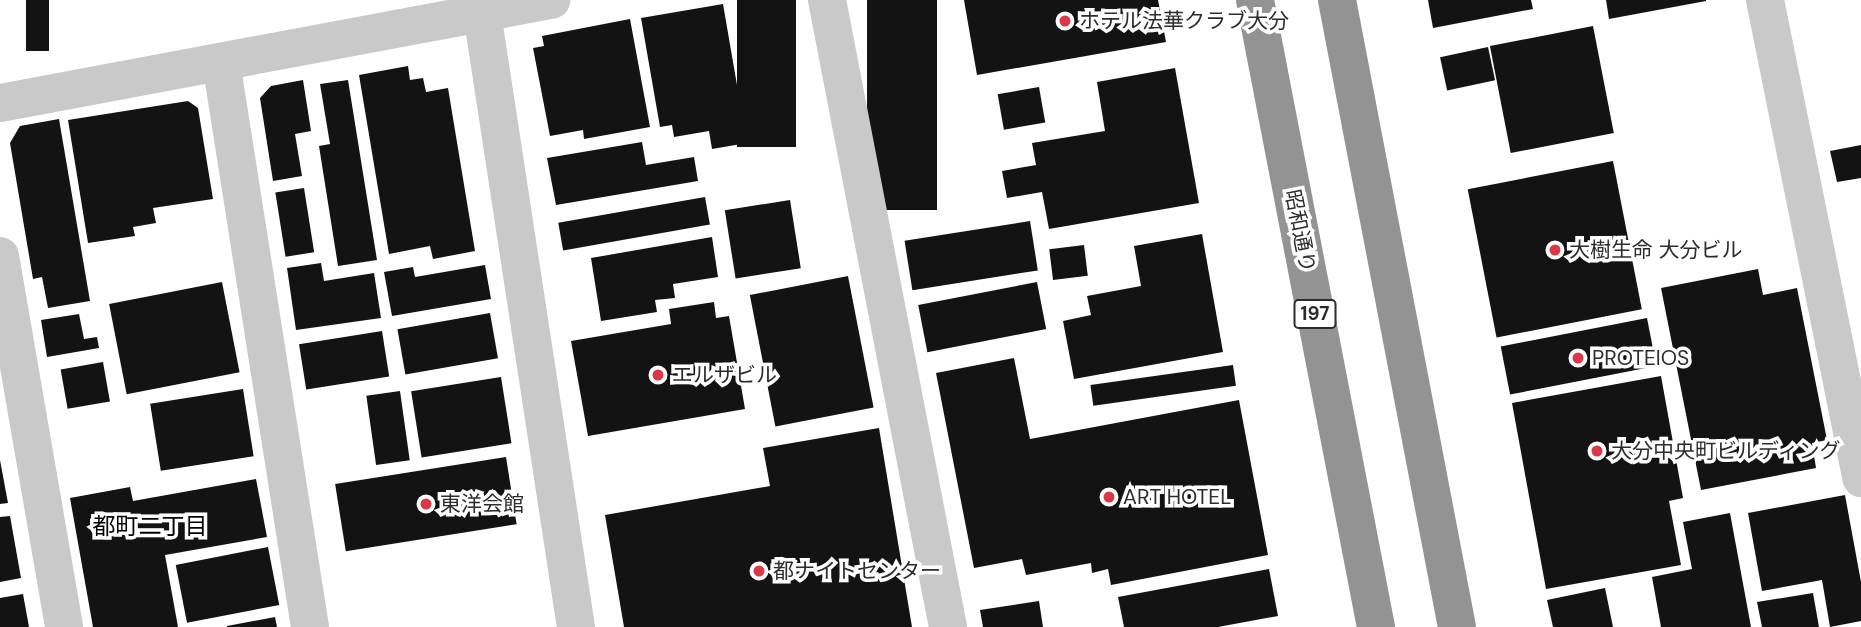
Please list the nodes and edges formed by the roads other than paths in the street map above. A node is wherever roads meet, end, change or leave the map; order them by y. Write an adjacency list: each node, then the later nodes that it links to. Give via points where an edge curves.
1 (551, 0): 6 (street)
2 (827, 0): 14 (street)
3 (1255, 0): 15 (highway, 昭和通り / 197)
4 (1338, 0): 16 (highway)
5 (1765, 0): 10 (street)
6 (481, 6): 7 (street); 13 (street)
7 (221, 61): 8 (street); 12 (street)
8 (0, 103)
9 (0, 256): 11 (street)
10 (1861, 478)
11 (64, 627)
12 (310, 627)
13 (576, 627)
14 (948, 627)
15 (1376, 627)
16 (1458, 627)

